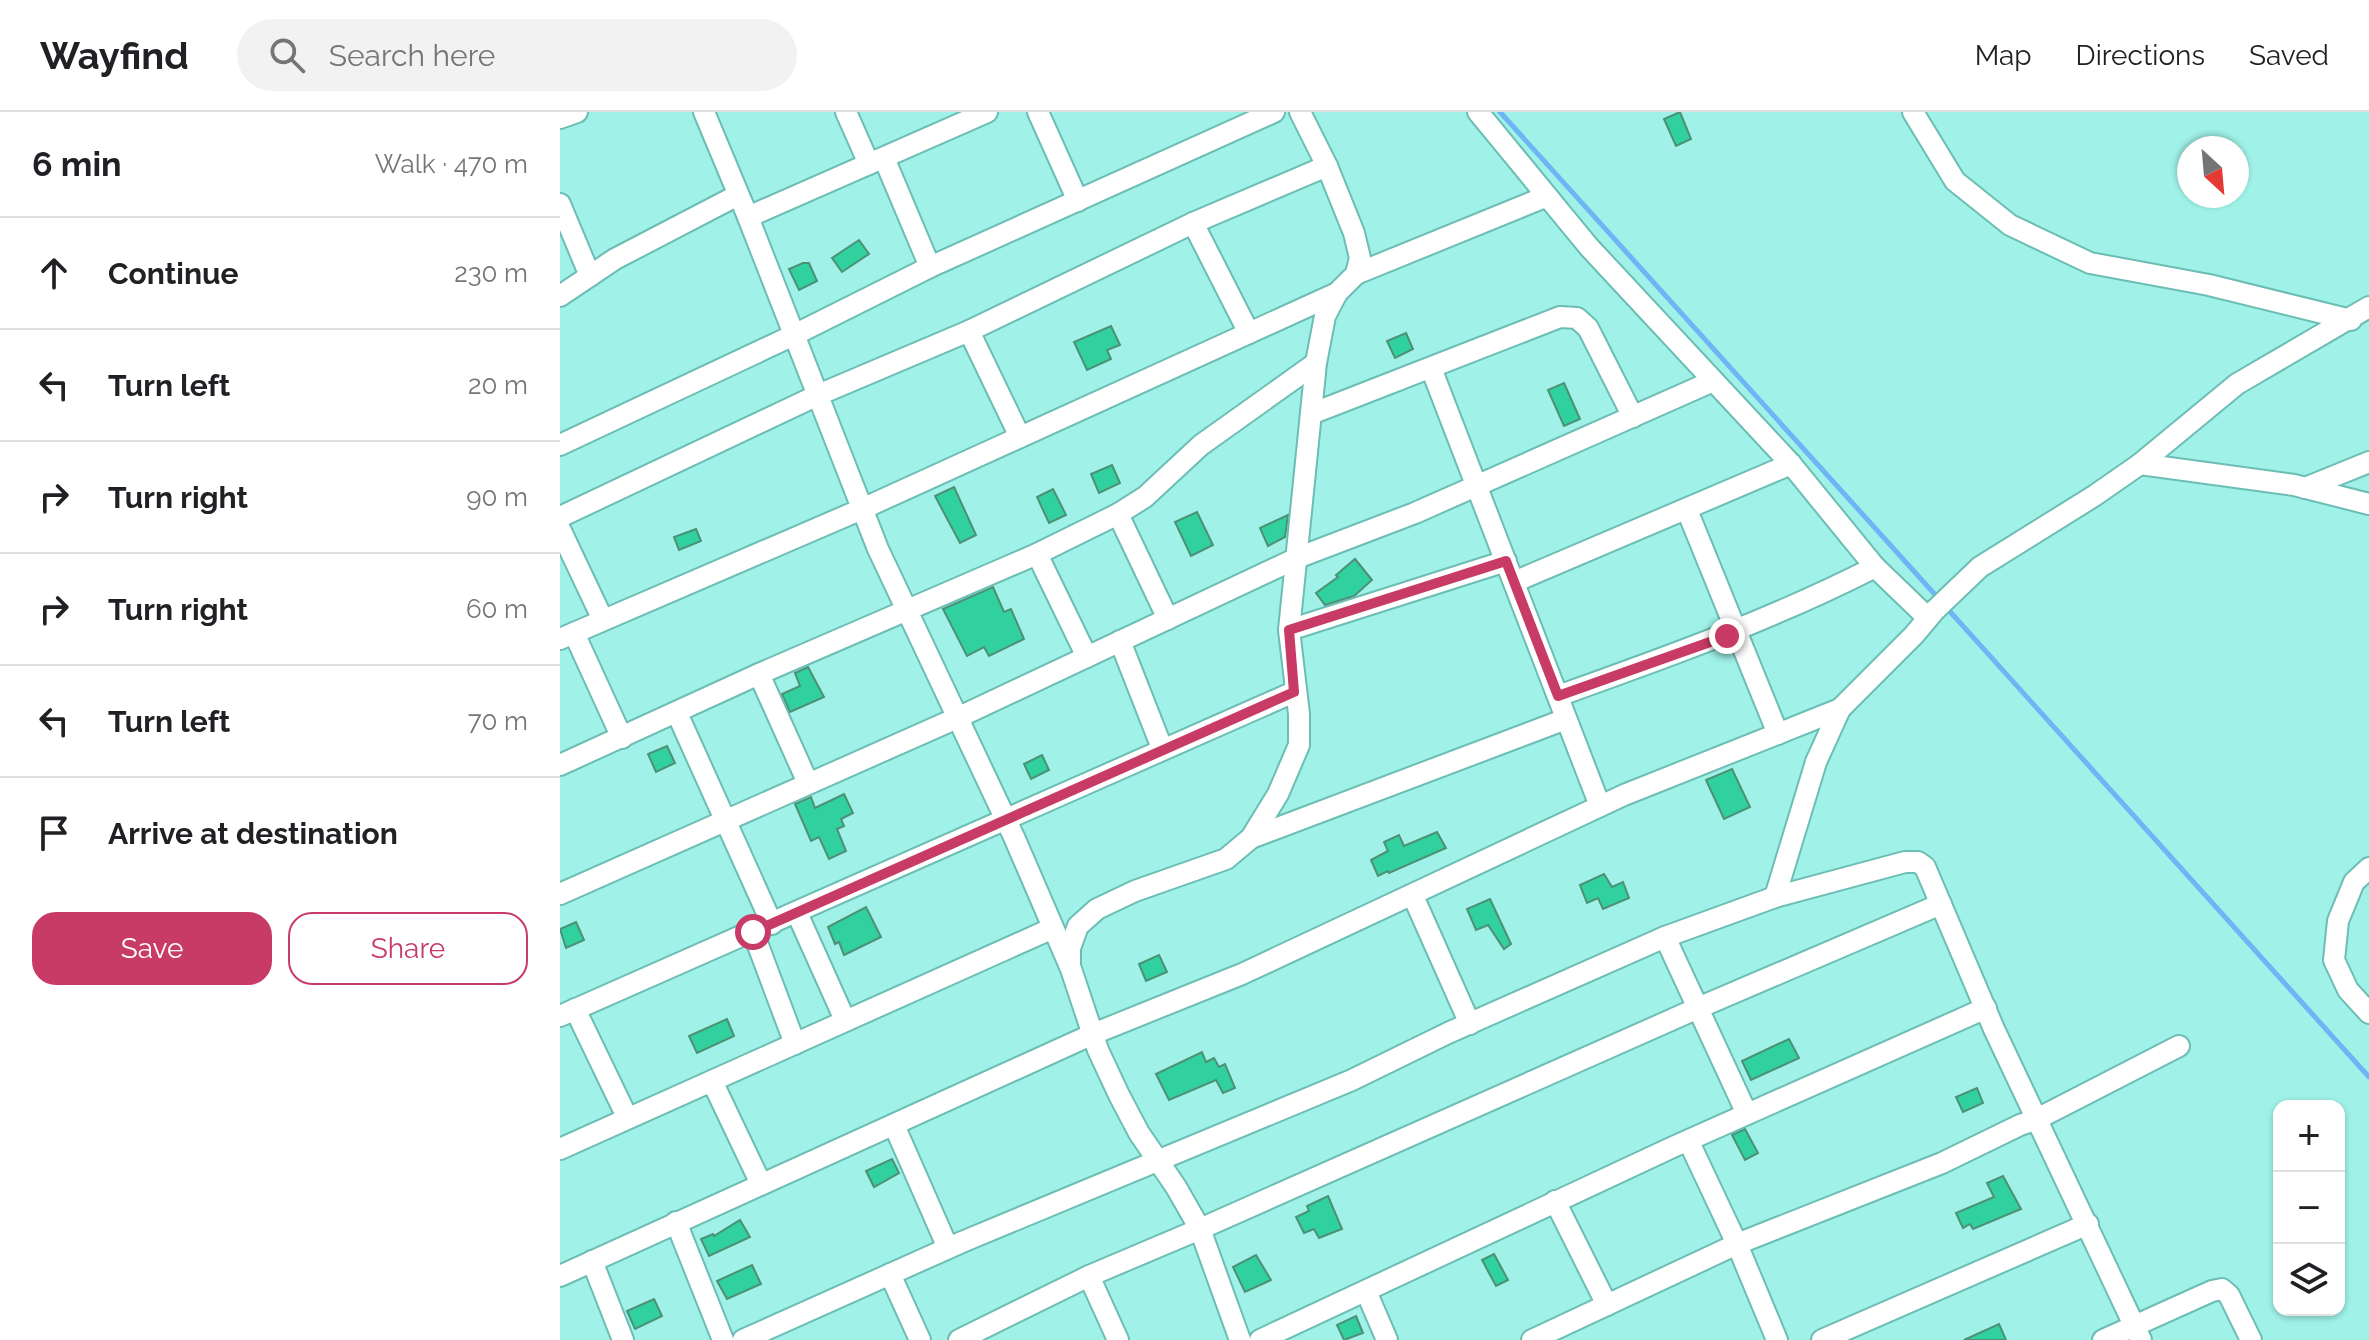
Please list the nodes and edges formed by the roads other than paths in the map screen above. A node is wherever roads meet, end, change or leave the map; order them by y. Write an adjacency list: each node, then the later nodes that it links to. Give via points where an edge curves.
1 (577, 112): 10 (street)
2 (704, 112): 13 (street)
3 (846, 112): 11 (street)
4 (987, 112): 11 (street)
5 (1038, 112): 15 (street)
6 (1274, 112): 15 (street)
7 (1300, 112): 12 (street)
8 (1478, 112): 14 (street)
9 (1913, 112): 25 (street, via 1955,181 2010,225 2063,251 2090,263)
10 (560, 118)
11 (876, 161): 17 (street); 19 (street)
12 (1327, 166): 18 (street); 20 (street, via 1354,233 1360,258)
13 (738, 195): 17 (street); 21 (street)
14 (1545, 197): 20 (street); 31 (street)
15 (1078, 201): 19 (street)
16 (560, 204): 21 (street)
17 (748, 217): 28 (street)
18 (1193, 223): 26 (street); 27 (street)
19 (930, 267): 28 (street)
20 (1356, 274): 22 (street)
21 (590, 276): 23 (street)
22 (1337, 293): 27 (street); 29 (street, via 1325,316)
23 (560, 296)
24 (2369, 307): 25 (street)
25 (2351, 320): 39 (street, via 2237,384)
26 (969, 331): 32 (street); 35 (street)
27 (1249, 333): 35 (street)
28 (794, 335): 32 (street); 36 (street)
29 (1316, 363): 33 (street); 45 (street, via 1201,445 1145,497)
30 (1431, 368): 33 (street); 34 (street, via 1560,317 1577,318 1588,328); 40 (street)
31 (1713, 381): 34 (street); 38 (street)
32 (818, 395): 43 (street); 46 (street)
33 (1311, 414): 49 (street)
34 (1633, 417): 40 (street)
35 (1020, 437): 43 (street)
36 (560, 445)
37 (2369, 462): 41 (street)
38 (1791, 464): 44 (street); 51 (street)
39 (2140, 464): 41 (street); 54 (street, via 1980,567)
40 (1476, 486): 49 (street); 50 (street)
41 (2305, 488): 42 (street)
42 (2369, 504)
43 (862, 509): 53 (street); 56 (street)
44 (1687, 510): 52 (street); 58 (street)
45 (1118, 514): 48 (street); 55 (street)
46 (560, 517)
47 (560, 529): 56 (street)
48 (1037, 554): 53 (street); 61 (street)
49 (1297, 558): 55 (street); 57 (street)
50 (1506, 561): 52 (street); 57 (street)
51 (1875, 567): 54 (street); 58 (street)
52 (1514, 582): 64 (street)
53 (907, 609): 62 (street); 67 (street)
54 (1928, 618): 65 (street)
55 (1168, 619): 60 (street)
56 (603, 620): 59 (street)
57 (1289, 630): 63 (street)
58 (1737, 631): 64 (street); 69 (street)
59 (567, 636): 70 (street)
60 (1120, 641): 61 (street); 71 (street)
61 (1087, 657): 67 (street)
62 (759, 674): 66 (street); 73 (street)
63 (1294, 692): 71 (street); 77 (street, via 1299,745)
64 (1558, 696): 68 (street)
65 (1840, 709): 69 (street); 81 (street, via 1816,762)
66 (677, 713): 70 (street); 76 (street)
67 (957, 718): 73 (street); 75 (street)
68 (1566, 719): 74 (street); 77 (street)
69 (1778, 734): 74 (street)
70 (622, 738): 72 (street)
71 (1162, 748): 75 (street)
72 (560, 765)
73 (808, 783): 76 (street)
74 (1600, 806): 80 (street)
75 (1005, 819): 83 (street); 85 (street)
76 (723, 820): 79 (street); 84 (street)
77 (1251, 838): 87 (street, via 1226,859 1097,909 1078,926 1070,948)
78 (2369, 868): 91 (street, via 2354,882 2338,921 2334,960 2348,990)
79 (560, 894)
80 (1413, 896): 93 (street); 94 (street)
81 (1775, 897): 82 (street, via 1918,862); 86 (street)
82 (1941, 904): 88 (street); 89 (street)
83 (797, 913): 84 (street); 92 (street)
84 (762, 928): 90 (street); 95 (street)
85 (1053, 928): 87 (street); 92 (street)
86 (1665, 937): 88 (street); 93 (street)
87 (1071, 969): 94 (street)
88 (1698, 1008): 98 (street); 109 (street)
89 (1986, 1008): 98 (street); 100 (street)
90 (568, 1013): 99 (street)
91 (2369, 1013)
92 (845, 1020): 95 (street)
93 (1470, 1024): 104 (street, via 1352,1080)
94 (1093, 1034): 101 (street); 104 (street)
95 (795, 1044): 97 (street)
96 (2179, 1046): 100 (street)
97 (712, 1081): 99 (street); 105 (street)
98 (1747, 1114): 102 (street)
99 (627, 1117): 103 (street)
100 (2035, 1120): 108 (street); 110 (street)
101 (894, 1125): 105 (street); 111 (street)
102 (1689, 1142): 106 (street); 110 (street)
103 (560, 1149)
104 (1156, 1160): 109 (street); 111 (street)
105 (761, 1184): 107 (street)
106 (1555, 1201): 116 (street); 117 (street)
107 (676, 1222): 112 (street); 120 (street)
108 (2088, 1224): 118 (street); 130 (street)
109 (1200, 1229): 115 (street); 125 (street)
110 (1737, 1244): 117 (street); 129 (street)
111 (948, 1248): 113 (street)
112 (592, 1261): 114 (street); 119 (street)
113 (890, 1274): 121 (street); 122 (street)
114 (560, 1276)
115 (1089, 1276): 123 (street); 124 (street)
116 (1366, 1291): 126 (street); 127 (street)
117 (1607, 1305): 128 (street)
118 (2138, 1333): 131 (street); 132 (street, via 2222,1289)
119 (623, 1340)
120 (723, 1340)
121 (743, 1340)
122 (920, 1340)
123 (959, 1340)
124 (1118, 1340)
125 (1240, 1340)
126 (1260, 1340)
127 (1387, 1340)
128 (1532, 1340)
129 (1777, 1340)
130 (1822, 1340)
131 (2103, 1340)
132 (2251, 1340)

